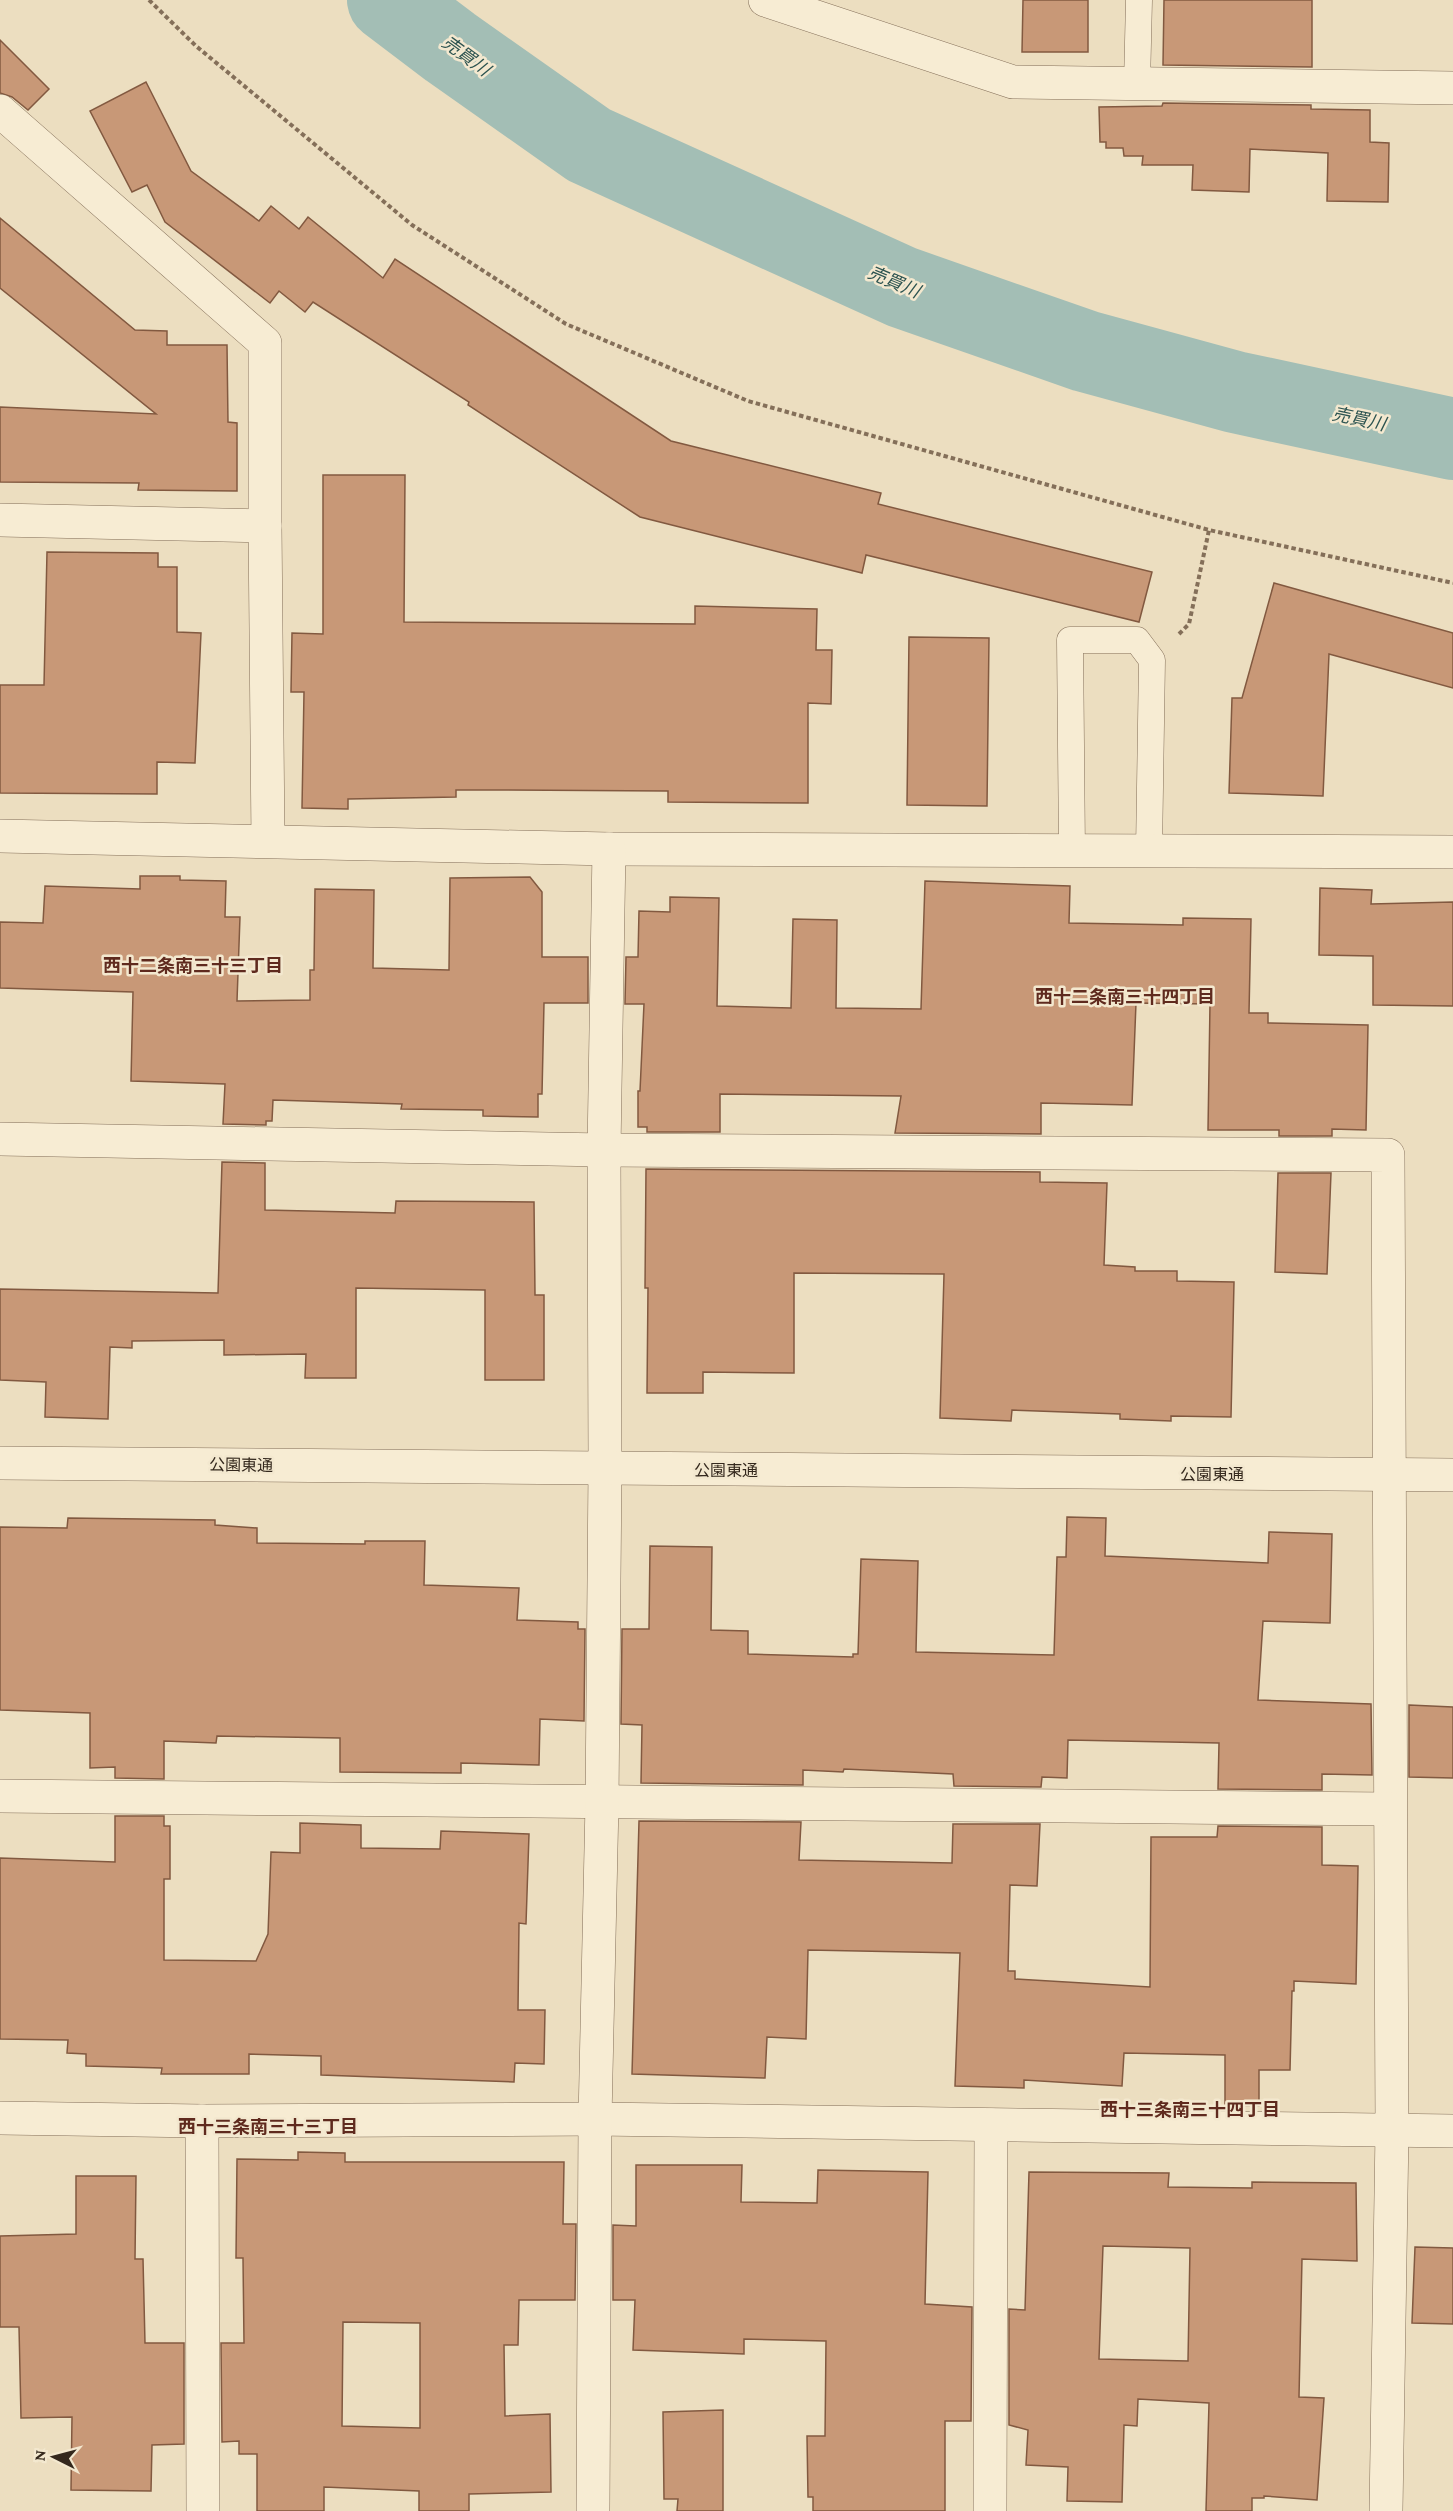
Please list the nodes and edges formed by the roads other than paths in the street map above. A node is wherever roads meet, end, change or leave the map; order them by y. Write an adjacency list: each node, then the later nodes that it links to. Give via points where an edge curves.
1 (765, 0): 3 (street, via 1013,82)
2 (1138, 0): 3 (lane)
3 (1137, 84): 4 (street)
4 (1453, 88)
5 (0, 111): 7 (street, via 266,343)
6 (0, 520): 7 (street)
7 (265, 526): 9 (street)
8 (0, 836): 9 (street)
9 (268, 842): 10 (street)
10 (609, 849): 11 (street); 15 (street)
11 (1072, 851): 12 (street); 12 (lane, via 1070,640 1137,640 1152,660)
12 (1149, 851): 13 (street)
13 (1453, 852)
14 (0, 1139): 15 (street)
15 (604, 1150): 17 (street); 18 (street, via 1388,1155)
16 (0, 1463): 17 (street, 公園東通)
17 (605, 1468): 18 (street, 公園東通); 21 (street)
18 (1389, 1475): 19 (street, 公園東通); 22 (street)
19 (1453, 1475)
20 (0, 1796): 21 (street)
21 (602, 1803): 22 (street); 24 (street)
22 (1390, 1809): 27 (street)
23 (0, 2118): 25 (street)
24 (595, 2119): 25 (street); 26 (street); 30 (street)
25 (202, 2121): 29 (street)
26 (991, 2125): 27 (street); 31 (street)
27 (1392, 2131): 28 (street); 32 (street)
28 (1453, 2131)
29 (203, 2511)
30 (593, 2511)
31 (990, 2511)
32 (1386, 2511)

